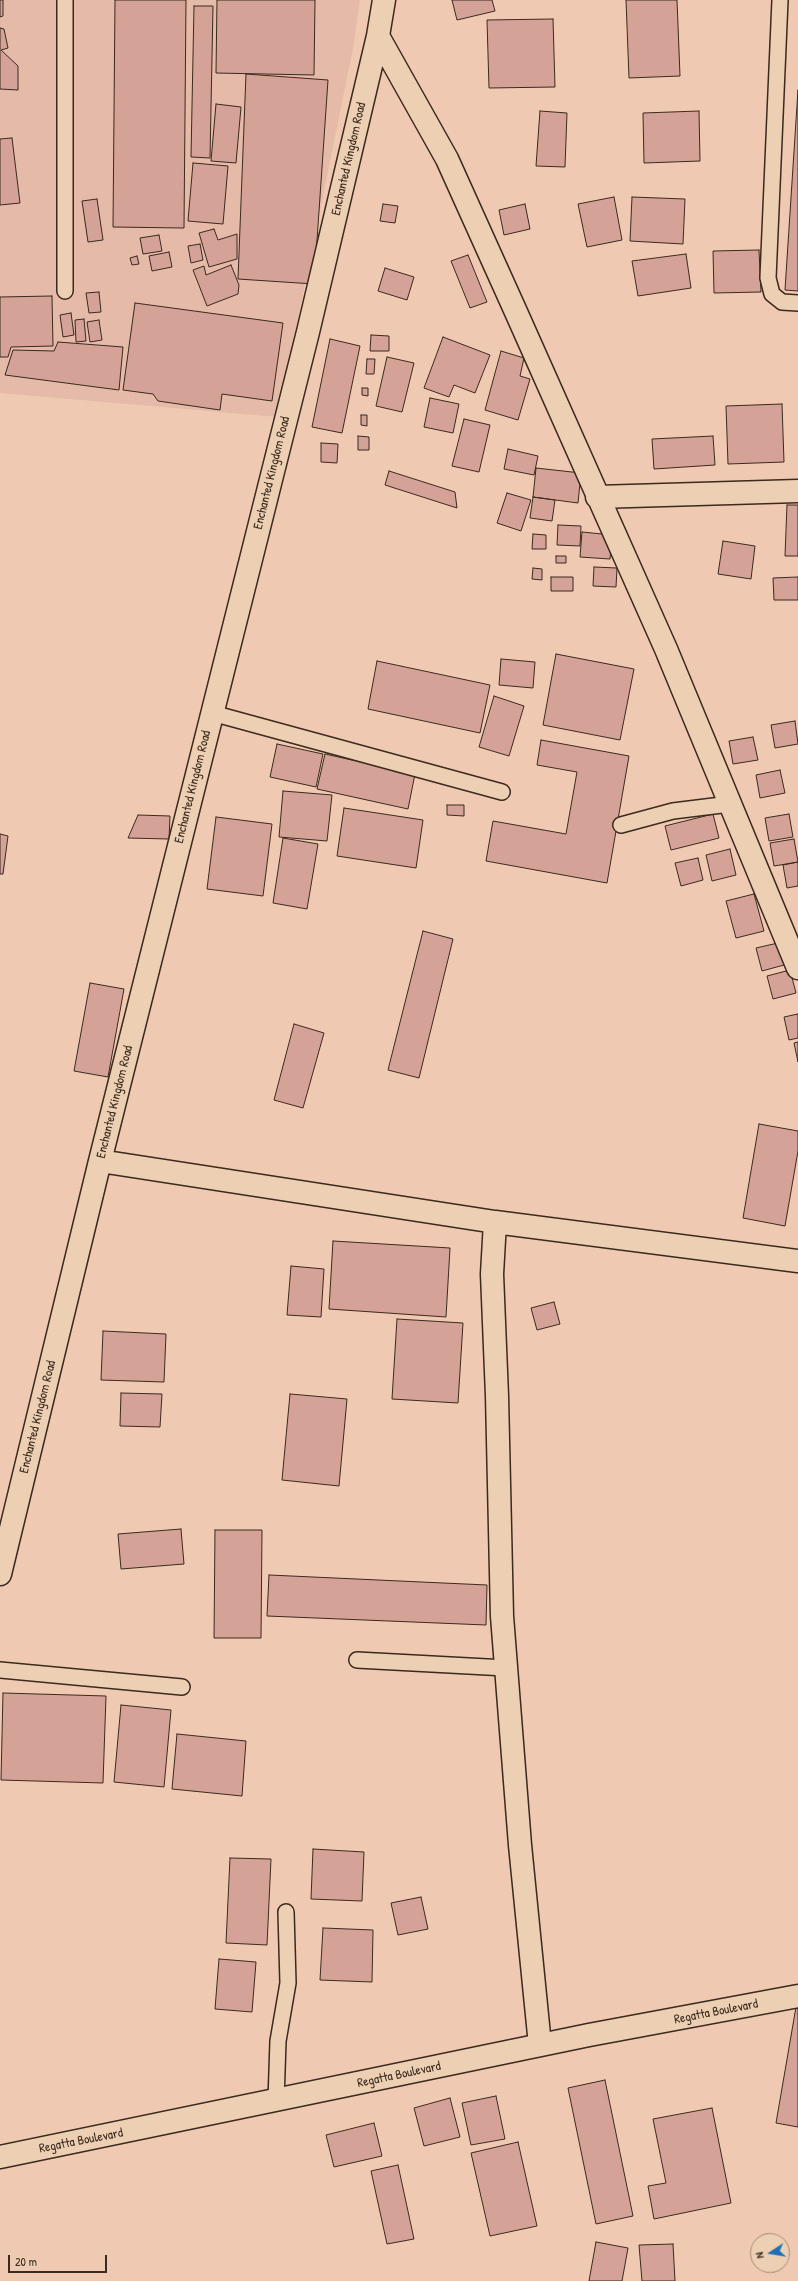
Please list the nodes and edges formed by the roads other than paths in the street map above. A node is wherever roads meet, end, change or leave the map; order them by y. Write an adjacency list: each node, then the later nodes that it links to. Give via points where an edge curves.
1 (65, 0): 5 (lane)
2 (384, 0): 4 (street, Enchanted Kingdom Road)
3 (780, 0): 6 (lane, via 768,278 772,294 782,302)
4 (378, 36): 8 (street, via 447,158); 9 (street, Enchanted Kingdom Road, via 308,332)
5 (66, 291)
6 (798, 303)
7 (798, 491): 8 (street)
8 (597, 497): 11 (street, via 666,649)
9 (212, 713): 10 (lane); 15 (street, Enchanted Kingdom Road)
10 (502, 792)
11 (730, 804): 12 (lane, via 673,811); 13 (street)
12 (621, 825)
13 (791, 932): 14 (street)
14 (798, 968)
15 (100, 1161): 16 (street); 18 (street, Enchanted Kingdom Road)
16 (495, 1222): 17 (street); 20 (street, via 492,1274 502,1616)
17 (798, 1261)
18 (0, 1574)
19 (357, 1660): 20 (lane)
20 (506, 1668): 25 (street)
21 (0, 1670): 22 (lane)
22 (182, 1687)
23 (286, 1912): 26 (lane, via 288,1983 278,2041)
24 (798, 1996): 25 (street, Regatta Boulevard)
25 (540, 2045): 26 (street, Regatta Boulevard)
26 (276, 2101): 27 (street, Regatta Boulevard)
27 (0, 2157)

